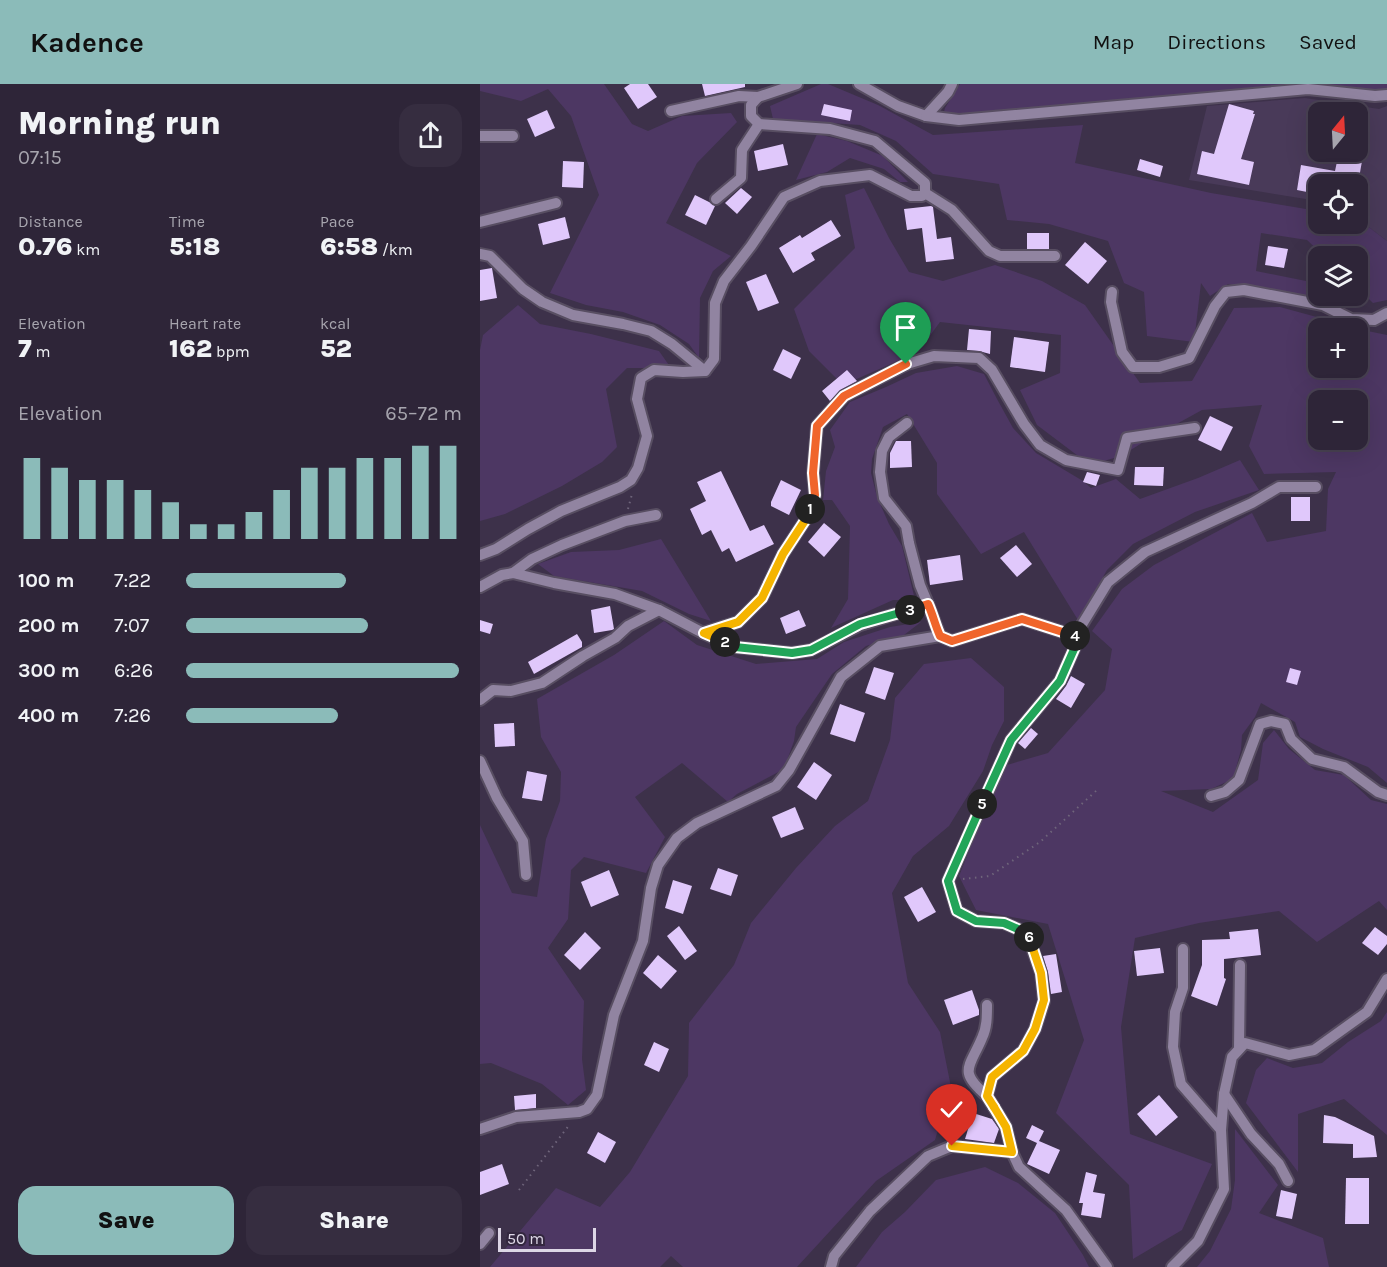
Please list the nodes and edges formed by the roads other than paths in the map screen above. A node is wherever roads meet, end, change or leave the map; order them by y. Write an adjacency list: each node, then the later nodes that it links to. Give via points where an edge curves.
1 (797, 84): 5 (street)
2 (860, 84): 7 (street, via 898,106)
3 (952, 84): 7 (street)
4 (1387, 95): 7 (street, via 1308,89 959,120)
5 (758, 97): 6 (street, via 739,96); 8 (street, via 751,105 751,116)
6 (671, 111)
7 (926, 116)
8 (759, 124): 11 (street, via 830,129 875,141 925,183); 12 (street, via 742,150 741,178)
9 (480, 136): 10 (street)
10 (513, 136)
11 (926, 193): 16 (street, via 952,210 989,251 1000,256); 21 (street, via 911,196 870,175 820,181 784,196 724,281 715,303 714,359)
12 (716, 199)
13 (556, 202): 14 (street)
14 (480, 222)
15 (480, 254): 21 (street, via 490,256 523,290 542,302 573,315 651,331)
16 (1055, 256)
17 (1112, 292): 19 (street, via 1122,352 1133,367 1159,367 1189,358 1226,292 1244,290 1323,305 1351,319)
18 (1387, 313): 19 (street)
19 (1374, 320): 20 (street)
20 (1387, 326)
21 (705, 371): 26 (street, via 654,370 641,378 637,399 647,436 631,480 561,511)
22 (907, 423): 29 (street, via 885,444 880,472 884,498 906,526)
23 (1195, 428): 31 (street, via 1127,438 1118,470 1066,460 1040,445 992,370 979,358 934,356 906,364 844,396 817,426 815,495 806,519 783,554 762,598 738,622)
24 (1316, 487): 33 (street, via 1279,487 1145,552 1108,582)
25 (656, 515): 27 (street, via 625,521 562,545)
26 (480, 555)
27 (513, 573): 28 (street); 30 (street, via 615,594)
28 (480, 587)
29 (928, 604): 31 (street, via 860,624 811,650 792,653 735,647); 32 (street)
30 (659, 610): 31 (street); 34 (street, via 542,683 511,691 493,690)
31 (704, 633)
32 (940, 636): 33 (street, via 952,641 1022,619); 46 (street, via 880,646 841,677 776,786 697,823 677,838 658,865 643,941 614,1015 597,1095 587,1109 516,1117)
33 (1075, 636): 45 (street, via 1075,647 1060,681 1011,740 948,881 957,911 976,921 1004,923 1027,933 1041,973 1044,1000 1035,1029 1023,1051 992,1077)
34 (480, 700)
35 (480, 761): 38 (street, via 523,841)
36 (1387, 795): 37 (street, via 1344,767 1311,759 1291,739 1285,724 1271,721 1260,724 1239,780 1225,792)
37 (1211, 796)
38 (526, 875)
39 (1183, 949): 47 (street, via 1183,988 1175,1012 1173,1047 1181,1084)
40 (1240, 965): 43 (street)
41 (1387, 979): 43 (street, via 1367,1012 1314,1050 1289,1055 1245,1043)
42 (987, 1005): 45 (street, via 986,1028 969,1063 968,1076)
43 (1239, 1049): 44 (street, via 1232,1057)
44 (1224, 1094): 47 (street); 49 (street)
45 (987, 1096): 48 (street, via 1006,1127)
46 (480, 1129)
47 (1221, 1130): 54 (street, via 1224,1189 1198,1241)
48 (1012, 1152): 52 (street, via 952,1146 928,1156 870,1211 834,1256); 53 (street, via 1019,1167 1066,1210)
49 (1288, 1181)
50 (489, 1233): 51 (street)
51 (480, 1244)
52 (831, 1267)
53 (1107, 1267)
54 (1172, 1267)

